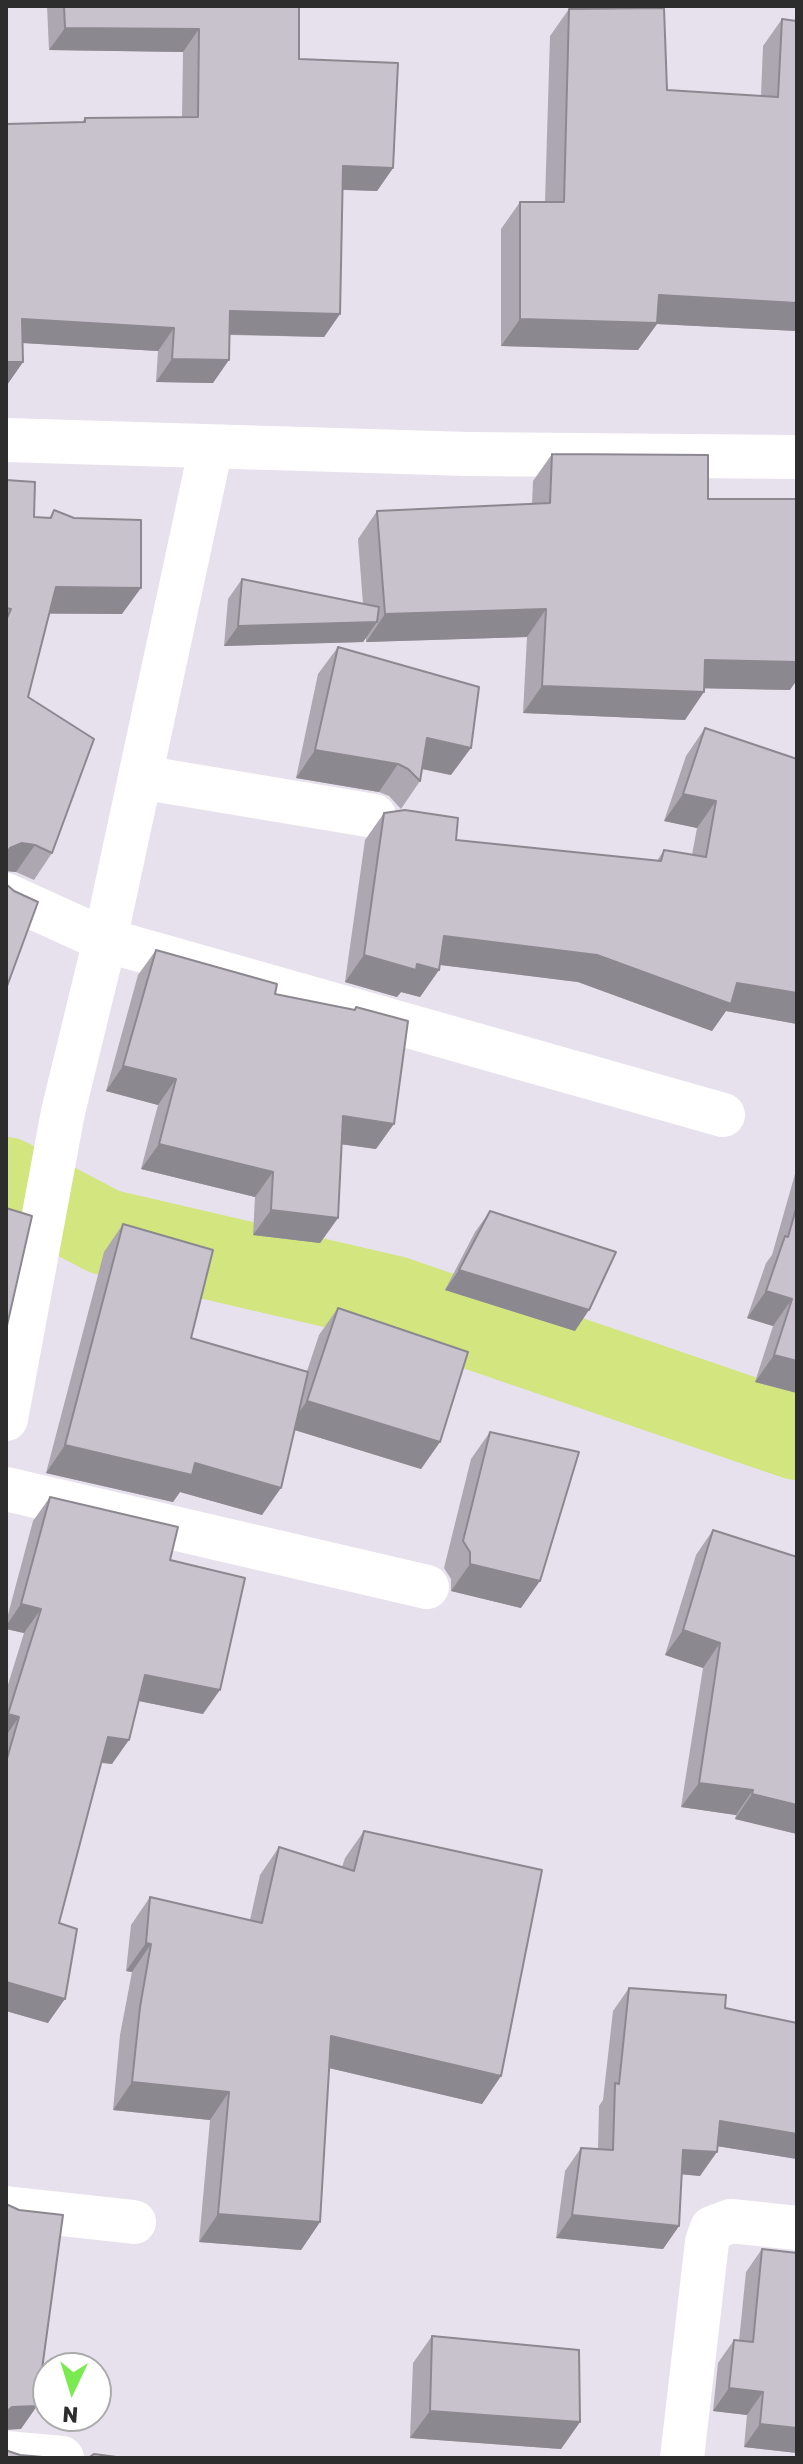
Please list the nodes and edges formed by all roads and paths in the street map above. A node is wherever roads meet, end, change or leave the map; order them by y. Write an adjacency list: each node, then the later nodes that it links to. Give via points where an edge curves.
1 (6, 440): 2 (street)
2 (211, 447): 3 (street); 4 (street)
3 (797, 457)
4 (140, 777): 5 (street); 7 (street)
5 (374, 816)
6 (6, 895): 7 (street)
7 (105, 940): 8 (street); 9 (street, via 63,1112)
8 (723, 1115)
9 (6, 1419)
10 (6, 1489): 11 (street)
11 (427, 1587)
12 (6, 2208): 13 (street)
13 (134, 2222)
14 (797, 2228): 17 (street, via 731,2221 712,2228)
15 (6, 2453): 16 (street)
16 (62, 2458)
17 (682, 2458)

